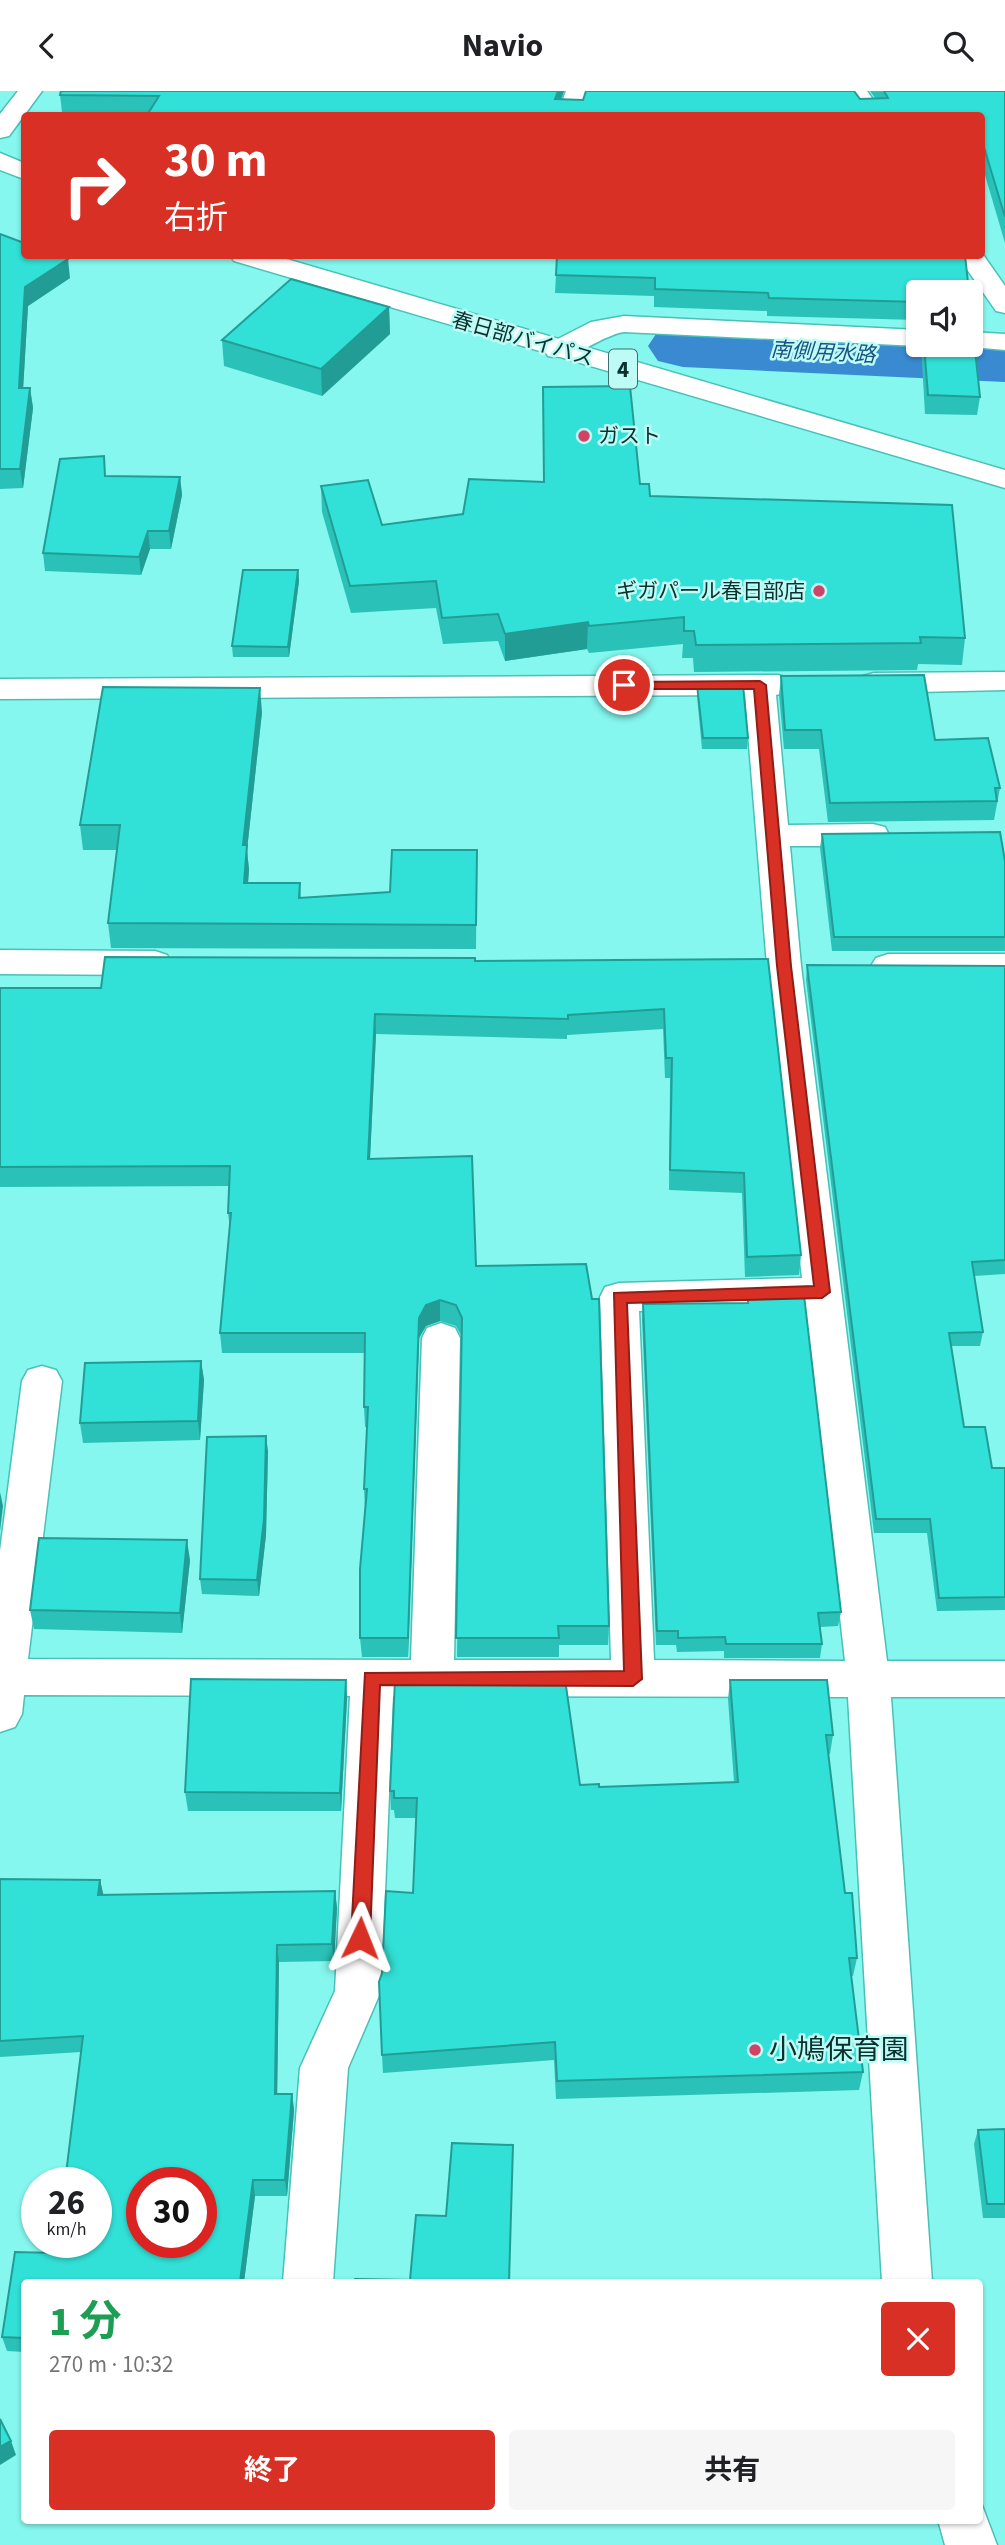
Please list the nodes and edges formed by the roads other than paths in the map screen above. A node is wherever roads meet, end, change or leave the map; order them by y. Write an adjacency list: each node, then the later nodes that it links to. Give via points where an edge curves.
1 (30, 91): 6 (main road)
2 (578, 91): 4 (main road)
3 (855, 91): 5 (main road)
4 (570, 112)
5 (870, 112)
6 (0, 131)
7 (0, 161): 8 (main road)
8 (21, 171)
9 (265, 259): 15 (main road, 春日部バイパス / 4)
10 (973, 259): 11 (main road)
11 (1005, 305)
12 (906, 337): 15 (main road, via 624,324 601,328)
13 (983, 341): 14 (main road)
14 (1005, 342)
15 (558, 350): 16 (main road, 春日部バイパス / 4)
16 (1005, 479)
17 (1005, 681): 19 (main road)
18 (800, 684): 20 (main road)
19 (841, 684)
20 (760, 685): 21 (main road); 23 (main road)
21 (0, 689)
22 (909, 834): 23 (main road)
23 (771, 836): 28 (main road)
24 (0, 962): 25 (main road)
25 (182, 963)
26 (853, 966): 27 (main road)
27 (1005, 966)
28 (822, 1292): 33 (main road, via 619,1297); 34 (main road)
29 (441, 1338): 32 (main road)
30 (43, 1381): 36 (main road)
31 (372, 1678): 32 (main road); 36 (main road); 37 (main road, via 358,1991 324,2068)
32 (432, 1678): 33 (main road)
33 (633, 1679): 34 (main road)
34 (868, 1679): 35 (main road); 38 (main road)
35 (1005, 1679)
36 (2, 1690)
37 (308, 2279)
38 (907, 2279)
39 (965, 2524): 40 (main road)
40 (971, 2545)

